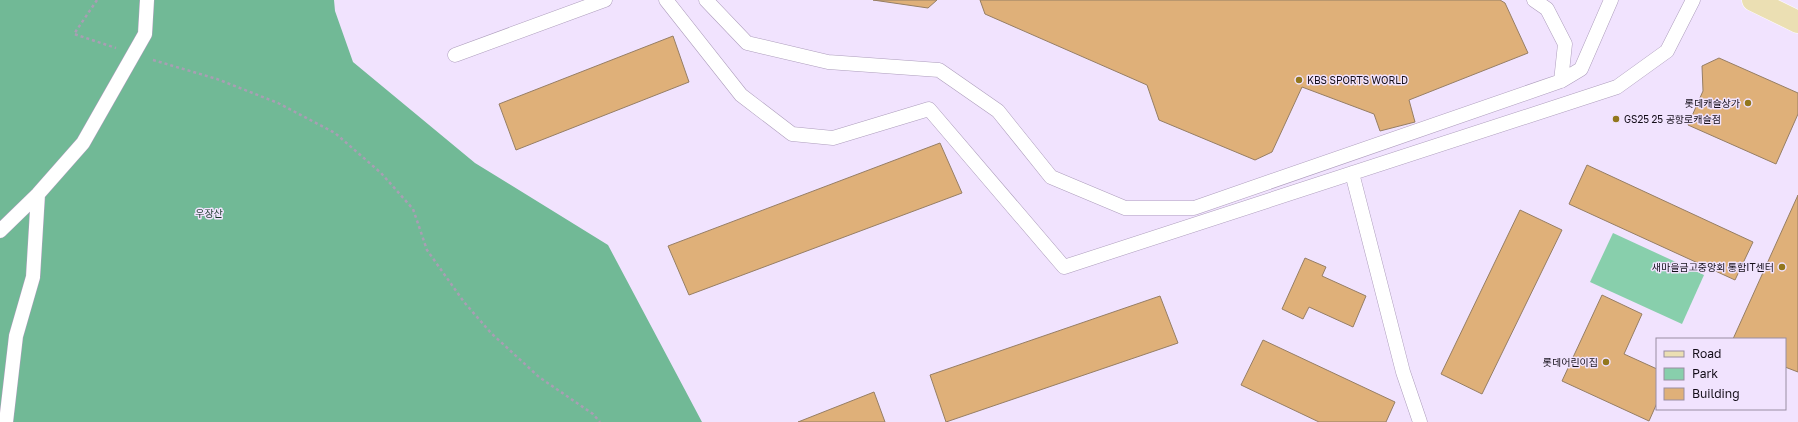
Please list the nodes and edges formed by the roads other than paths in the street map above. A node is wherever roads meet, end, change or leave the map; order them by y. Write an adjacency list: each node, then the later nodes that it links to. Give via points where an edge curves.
1 (147, 0): 13 (lane, via 144,34 134,54 83,143)
2 (605, 0): 10 (lane)
3 (666, 0): 12 (lane, via 741,95 792,134 833,138 929,109 1064,267)
4 (706, 0): 11 (lane, via 747,43 828,62 939,70 998,111 1051,177 1125,208 1194,208)
5 (1534, 0): 11 (lane, via 1547,9 1565,44)
6 (1611, 0): 11 (lane, via 1580,69)
7 (1693, 0): 12 (lane, via 1667,51 1616,87)
8 (1753, 0): 9 (main road)
9 (1798, 22)
10 (455, 55)
11 (1561, 81)
12 (1352, 173): 16 (lane, via 1403,372)
13 (38, 194): 14 (lane); 15 (lane, via 33,277 16,336)
14 (0, 231)
15 (6, 422)
16 (1420, 422)

